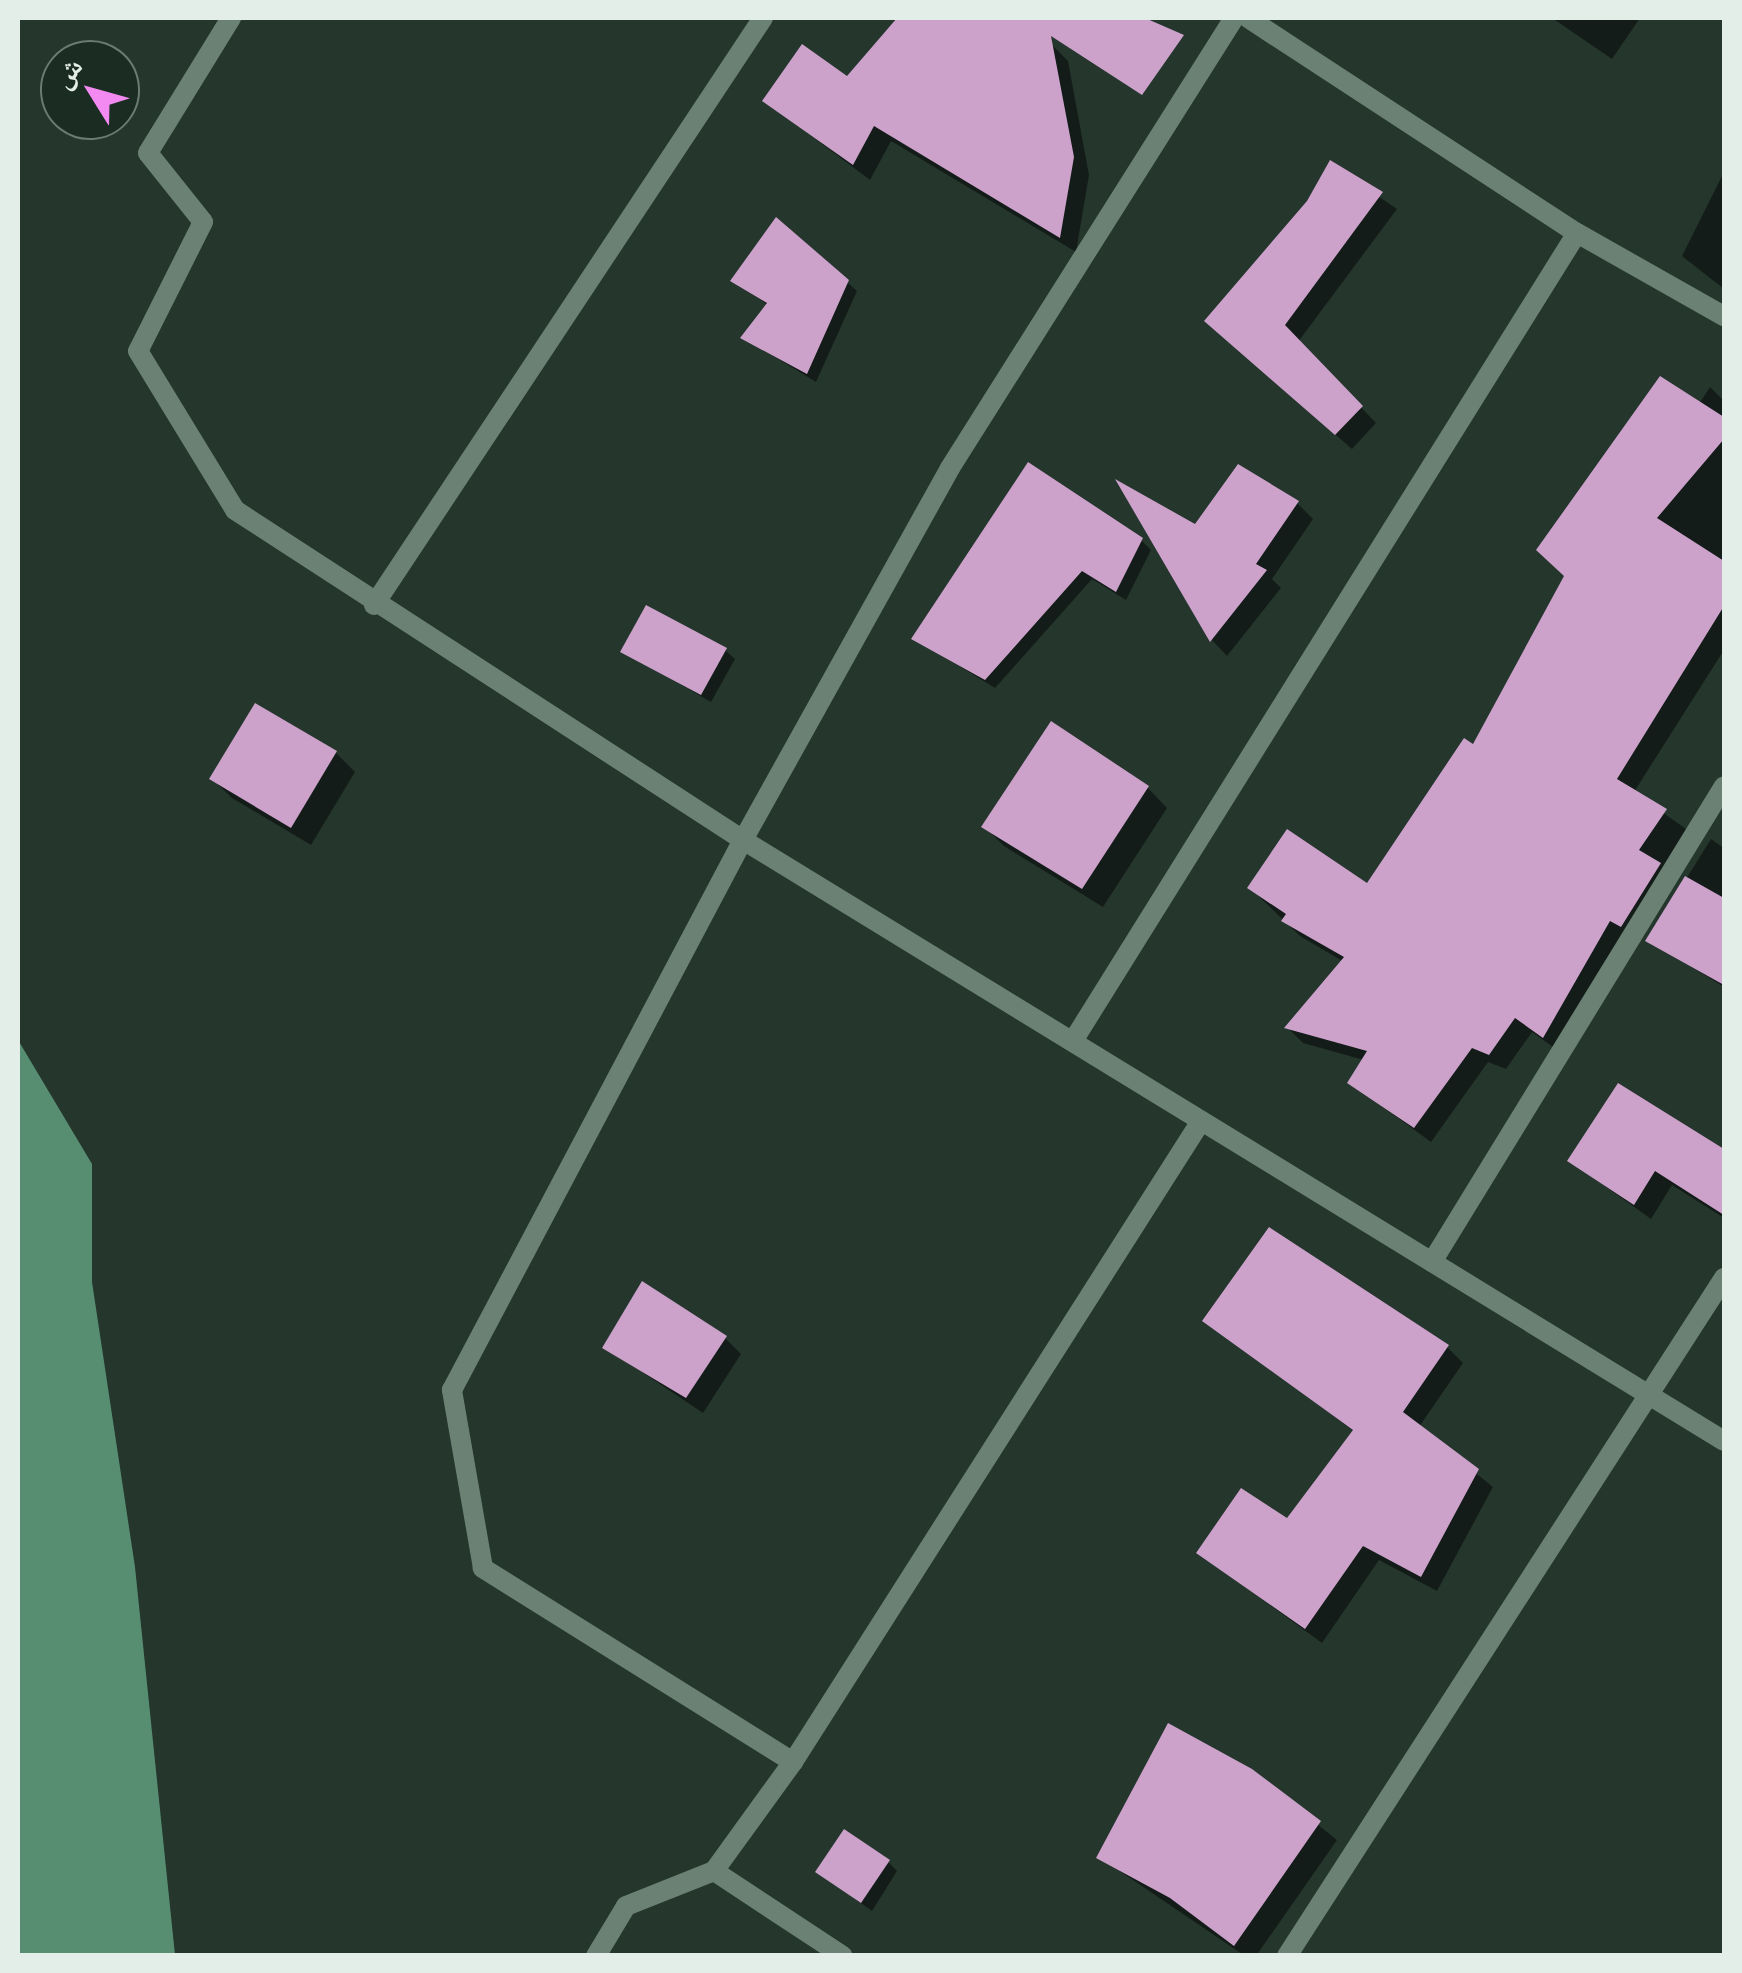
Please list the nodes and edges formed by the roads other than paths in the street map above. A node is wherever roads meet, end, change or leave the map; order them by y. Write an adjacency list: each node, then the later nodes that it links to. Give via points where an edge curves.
1 (231, 18): 7 (street, via 148,153 204,222 138,350 235,510)
2 (763, 18): 7 (street)
3 (1234, 18): 9 (street, via 950,468)
4 (1248, 18): 5 (street)
5 (1577, 233): 6 (street); 10 (street)
6 (1724, 316)
7 (374, 605): 9 (street)
8 (1724, 786): 12 (street)
9 (743, 840): 10 (street); 16 (street, via 452,1390 483,1568)
10 (1073, 1041): 11 (street)
11 (1200, 1122): 12 (street); 16 (street)
12 (1432, 1262): 14 (street)
13 (1724, 1278): 14 (street)
14 (1650, 1394): 15 (street); 20 (street)
15 (1724, 1441)
16 (793, 1762): 17 (street)
17 (714, 1870): 18 (street, via 626,1906); 19 (street)
18 (596, 1956)
19 (843, 1956)
20 (1287, 1956)

